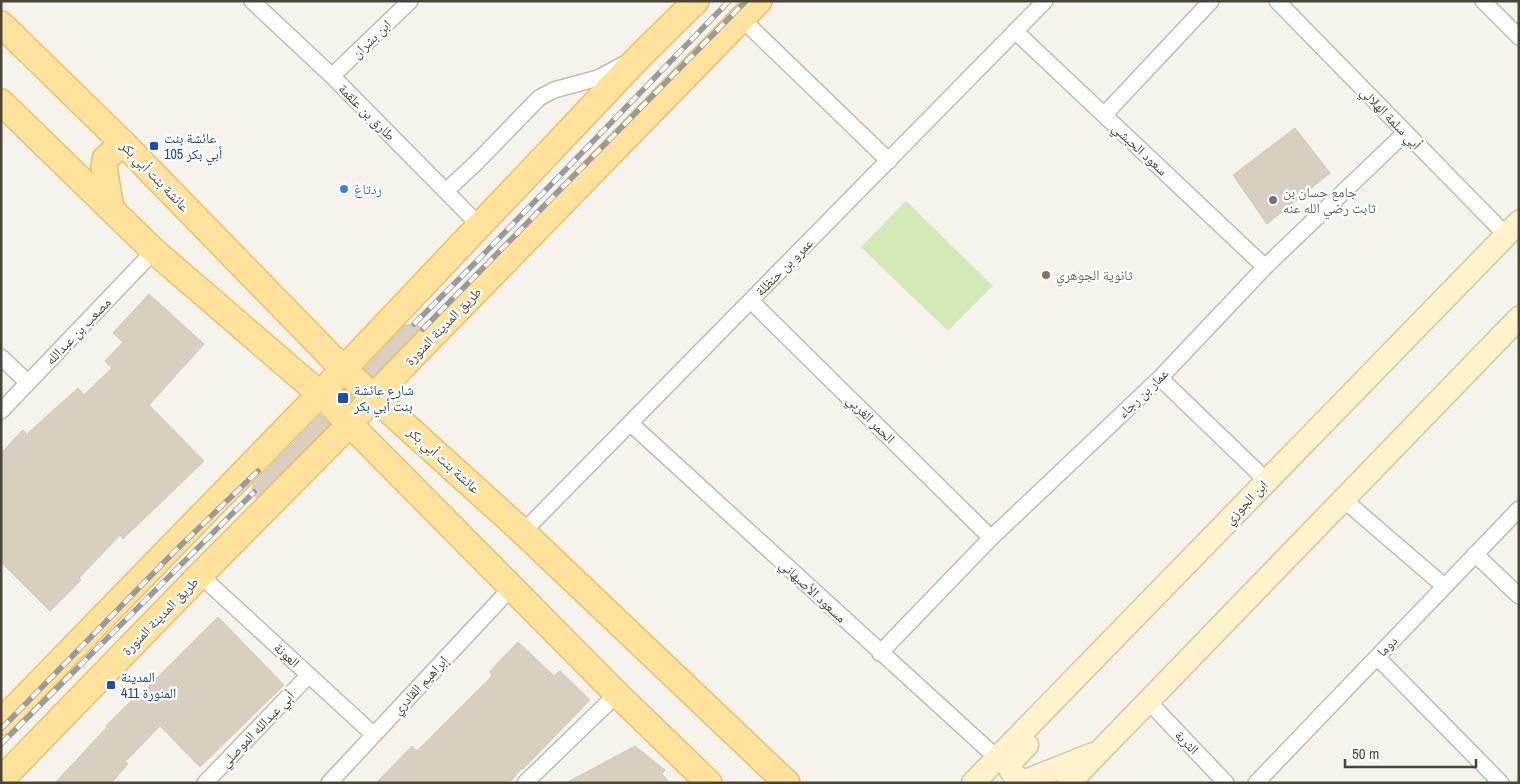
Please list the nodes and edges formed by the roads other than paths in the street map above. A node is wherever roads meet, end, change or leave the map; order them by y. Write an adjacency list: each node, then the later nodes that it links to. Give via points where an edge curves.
1 (252, 1): 14 (street, طارق بن علقمة)
2 (410, 1): 14 (street, ابن بشران)
3 (696, 1): 13 (main road)
4 (759, 1): 9 (main road, طريق المدينة المنورة)
5 (1045, 1): 11 (street, عمرو بن حنظلة)
6 (1211, 1): 16 (street)
7 (1277, 1): 17 (street, أبي سلمة الهلالي)
8 (1483, 1): 12 (street)
9 (742, 19): 19 (street); 33 (main road, طريق المدينة المنورة)
10 (1, 24): 18 (main road, عائشة بنت أبي بكر)
11 (1016, 31): 16 (street, سعود الحبشي); 19 (street, عمرو بن حنظلة)
12 (1519, 37)
13 (643, 53): 20 (street, via 598,78 554,90 540,98); 22 (main road)
14 (332, 76): 20 (street, طارق بن علقمة)
15 (1, 102): 21 (main road)
16 (1104, 115): 25 (street, سعود الحبشي)
17 (1405, 133): 23 (street, أبي سلمة الهلالي); 25 (street, عمار بن رجاء)
18 (126, 146): 21 (main road, via 105,159); 29 (main road, عائشة بنت أبي بكر)
19 (888, 161): 26 (street, عمرو بن حنظلة)
20 (446, 191): 22 (street, طارق بن علقمة)
21 (110, 208): 24 (main road)
22 (480, 226): 29 (main road)
23 (1512, 228): 37 (street, ابن الجوزي)
24 (154, 251): 31 (street, مصعب بن عبدالله); 32 (main road)
25 (1265, 268): 30 (street, عمار بن رجاء)
26 (751, 300): 35 (street, عمرو بن حنظلة); 41 (street, الحمر الغربي)
27 (1519, 318): 38 (street)
28 (1, 357): 31 (street)
29 (343, 369): 32 (main road); 33 (main road, عائشة بنت أبي بكر)
30 (1160, 378): 37 (street); 41 (street, عمار بن رجاء)
31 (28, 383): 34 (street, مصعب بن عبدالله)
32 (320, 394): 36 (main road); 53 (main road)
33 (373, 397): 36 (main road, طريق المدينة المنورة); 40 (main road, عائشة بنت أبي بكر)
34 (1, 411)
35 (630, 424): 40 (street, عمرو بن حنظلة); 47 (street, مسعود الأصبهاني)
36 (349, 425): 43 (main road, طريق المدينة المنورة); 45 (main road)
37 (1266, 481): 50 (street, ابن الجوزي)
38 (1343, 499): 44 (street); 52 (street)
39 (1519, 509): 42 (street, دوما)
40 (523, 532): 62 (main road, عائشة بنت أبي بكر)
41 (991, 538): 47 (street, عمار بن رجاء)
42 (1475, 554): 44 (street, دوما); 46 (street)
43 (200, 575): 49 (street, العونة); 57 (main road, طريق المدينة المنورة)
44 (1444, 586): 48 (street, دوما)
45 (511, 588): 51 (main road); 54 (street, إبراهيم القادري)
46 (1519, 596)
47 (880, 653): 56 (street, مسعود الأصبهاني)
48 (1377, 657): 66 (street, دوما); 67 (street)
49 (309, 675): 54 (street, العونة); 58 (street, أبي عبدالله الموصلي)
50 (1073, 680): 55 (street, via 1063,706 1008,765 1023,782); 56 (street, ابن الجوزي)
51 (617, 694): 60 (street); 61 (main road)
52 (1148, 701): 55 (street); 65 (street, الثربة)
53 (1, 722)
54 (374, 734): 59 (street, إبراهيم القادري)
55 (1099, 751): 64 (street)
56 (996, 758): 63 (street, ابن الجوزي)
57 (1, 780)
58 (205, 783)
59 (329, 783)
60 (525, 783)
61 (709, 783)
62 (787, 783)
63 (973, 783)
64 (1069, 783)
65 (1226, 783)
66 (1256, 783)
67 (1501, 783)

